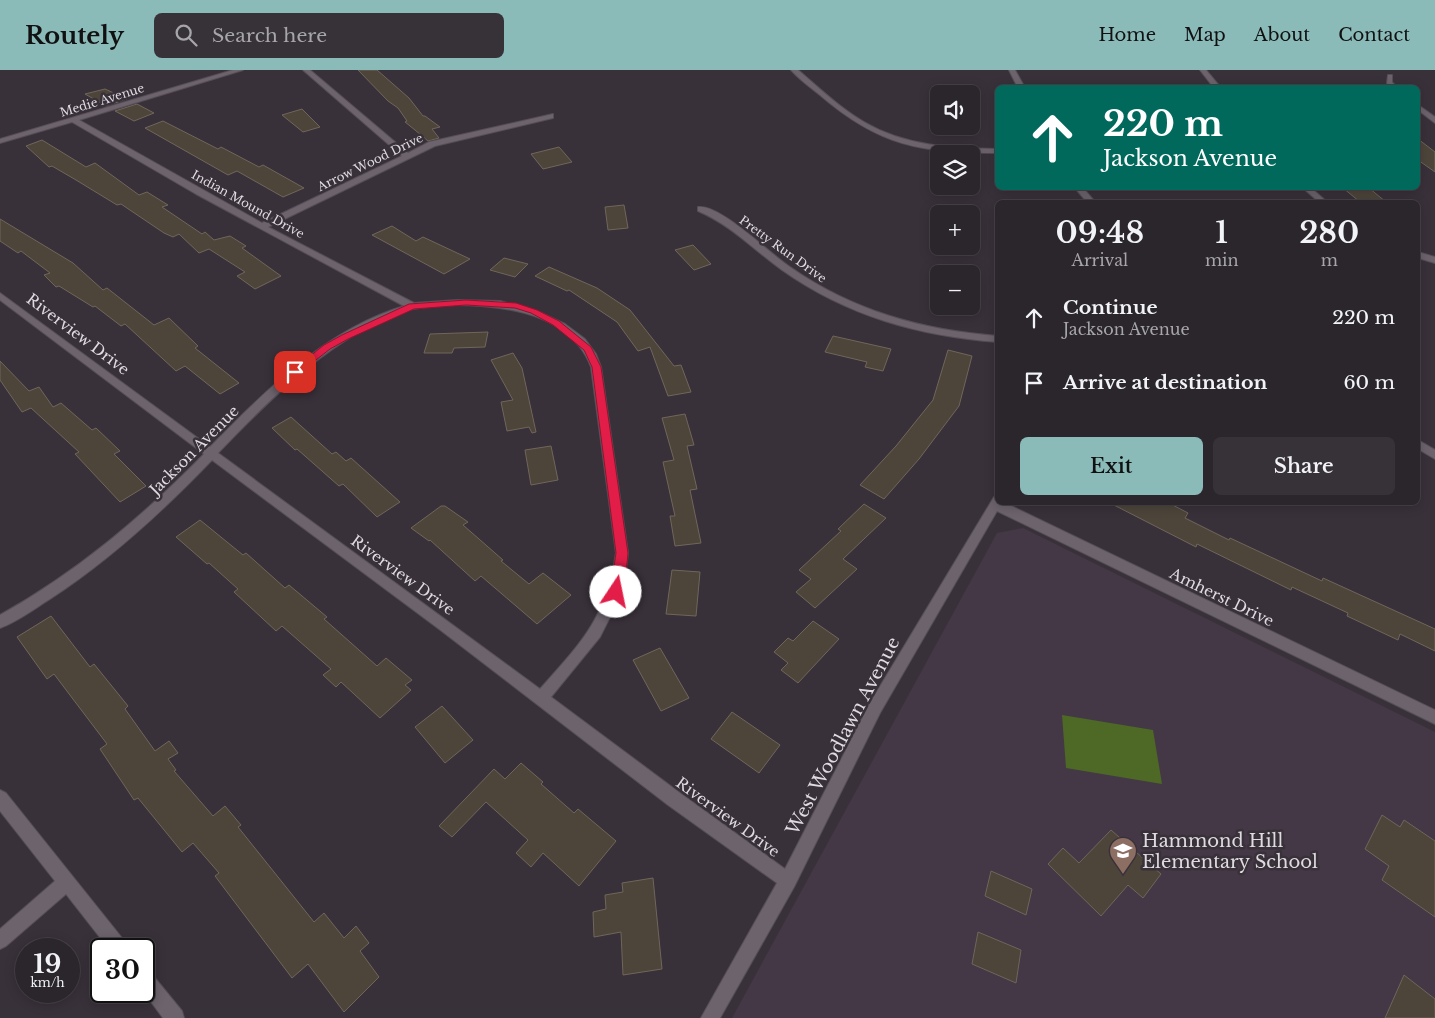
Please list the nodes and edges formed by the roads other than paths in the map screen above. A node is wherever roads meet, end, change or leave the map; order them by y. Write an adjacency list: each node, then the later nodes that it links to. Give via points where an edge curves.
1 (240, 70): 12 (street, Medie Avenue)
2 (306, 70): 16 (street)
3 (794, 70): 15 (street, via 852,118 880,134 920,146)
4 (1012, 70): 7 (street)
5 (1203, 70): 8 (street)
6 (1390, 76): 9 (street)
7 (1020, 85)
8 (1216, 85)
9 (1392, 85)
10 (1420, 109): 13 (street)
11 (550, 116): 16 (street, Arrow Wood Drive, via 453,138)
12 (74, 120): 14 (street, Medie Avenue); 22 (street, Indian Mound Drive)
13 (1435, 122)
14 (0, 142)
15 (995, 151)
16 (406, 155): 22 (street, Arrow Wood Drive)
17 (1081, 190): 19 (street)
18 (1310, 190): 20 (street)
19 (1090, 200)
20 (1321, 200)
21 (701, 209): 27 (street, Pretty Run Drive, via 723,220 802,280 862,312 926,330)
22 (263, 226): 26 (street, Indian Mound Drive)
23 (1420, 256): 24 (street)
24 (1435, 260)
25 (0, 296): 29 (street, Riverview Drive)
26 (412, 306): 29 (street, Jackson Avenue, via 327,347 295,372); 34 (street, via 466,302 516,306 556,323 588,349 596,367 620,528 620,573 613,601 599,629)
27 (995, 339)
28 (1420, 445): 30 (street)
29 (211, 452): 33 (street, Jackson Avenue, via 161,505 126,535 70,578); 34 (street, Riverview Drive)
30 (1435, 455)
31 (995, 504): 37 (street, West Woodlawn Avenue, via 875,708)
32 (1002, 505): 35 (street, Amherst Drive)
33 (0, 622)
34 (540, 699): 37 (street, Riverview Drive)
35 (1435, 717)
36 (0, 798): 38 (street)
37 (788, 880): 43 (street, West Woodlawn Avenue)
38 (67, 882): 39 (street); 40 (street)
39 (111, 938)
40 (0, 940)
41 (155, 992): 42 (street)
42 (176, 1018)
43 (710, 1018)

